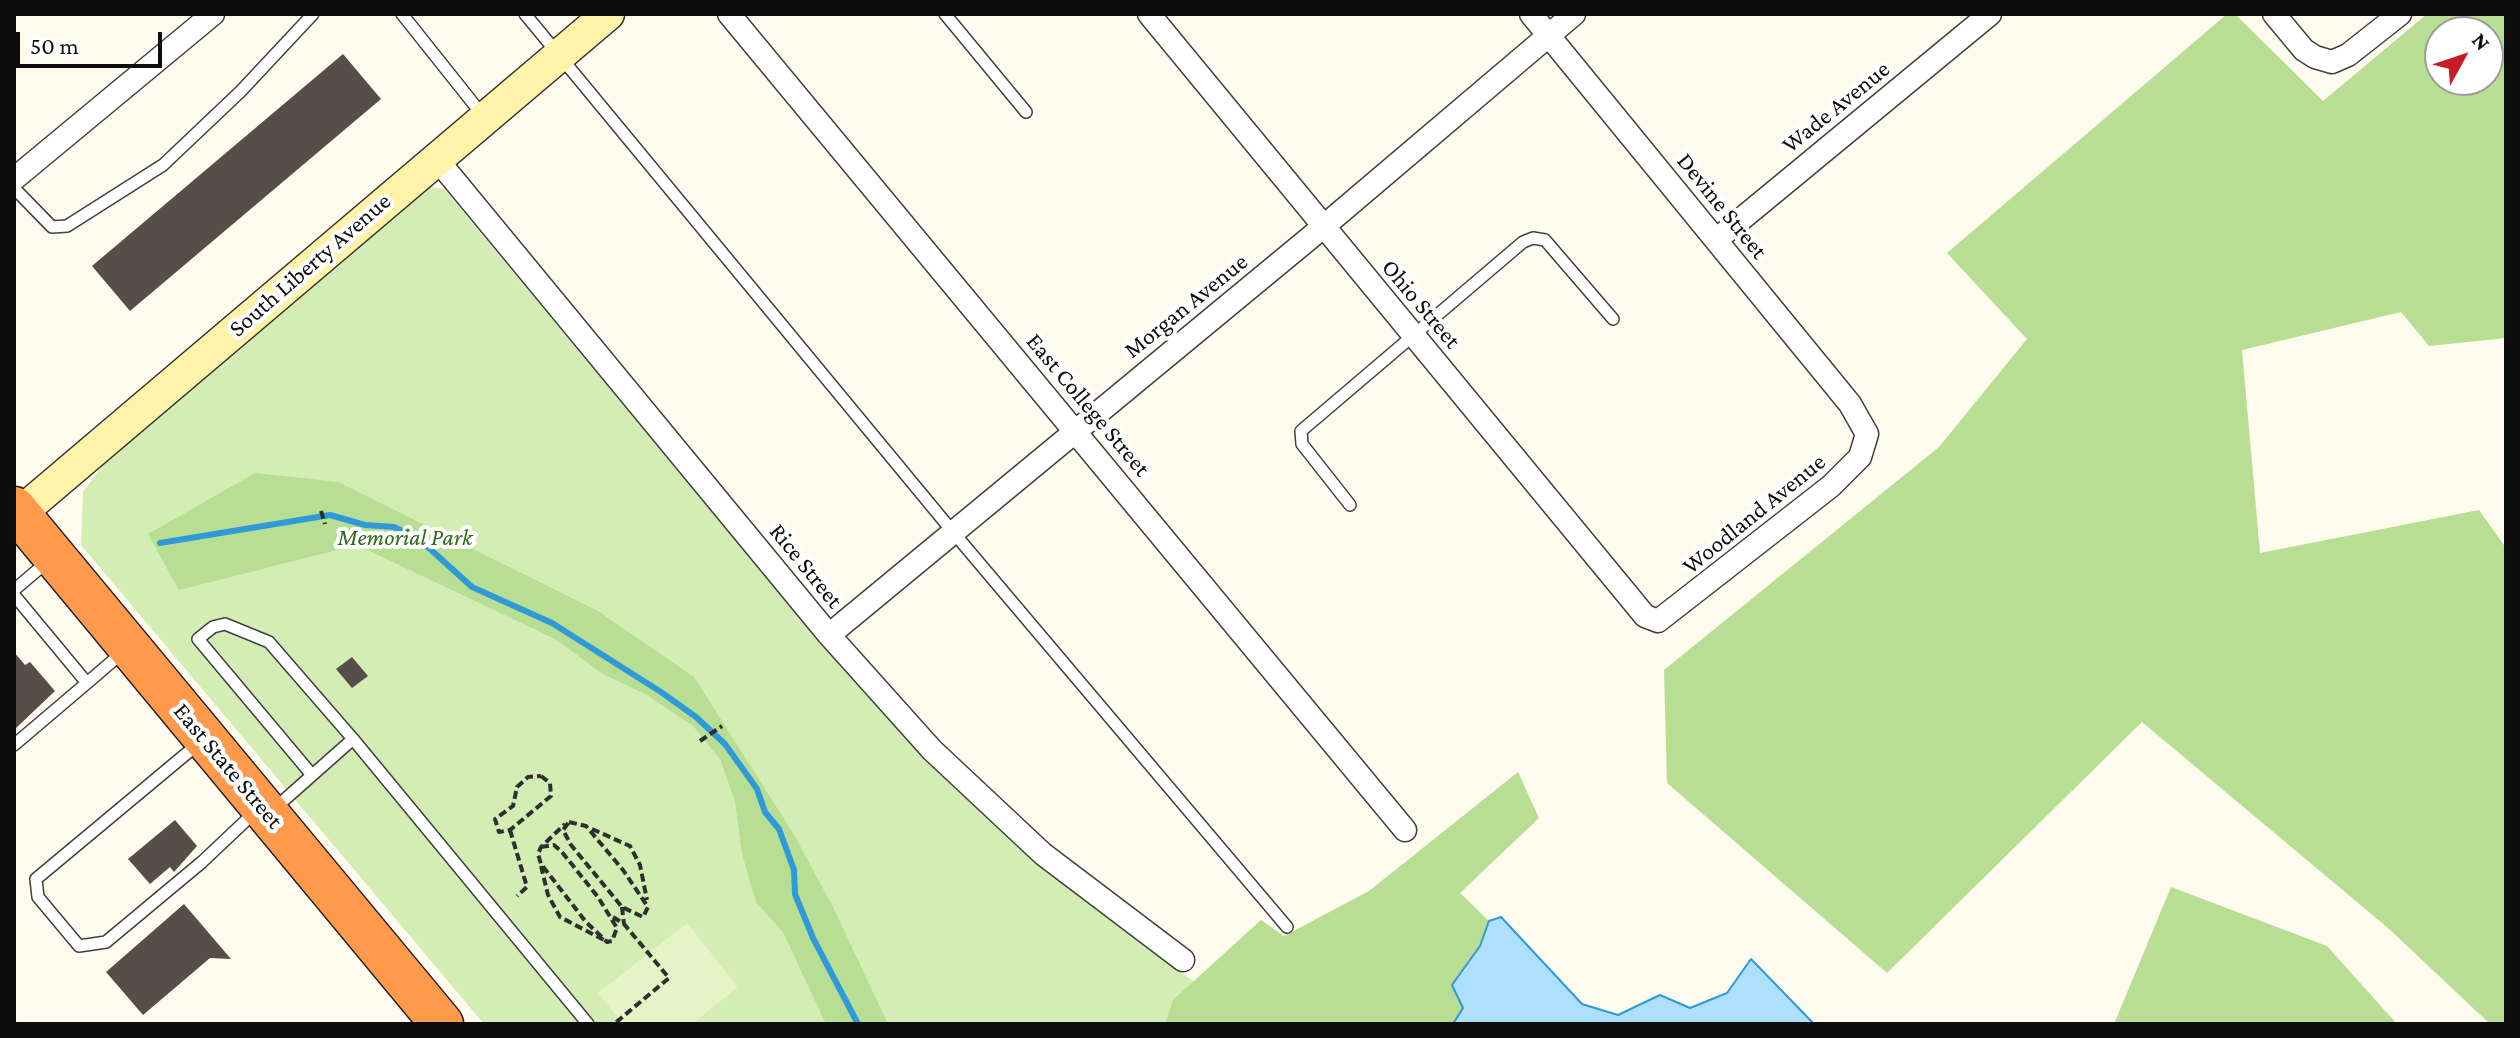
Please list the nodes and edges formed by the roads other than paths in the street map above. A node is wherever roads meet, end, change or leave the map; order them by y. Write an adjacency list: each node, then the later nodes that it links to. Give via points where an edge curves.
1 (213, 14): 19 (street)
2 (313, 14): 20 (lane, via 163,165 67,226 52,227)
3 (402, 14): 17 (lane)
4 (525, 14): 15 (lane)
5 (608, 14): 15 (street, South Liberty Avenue)
6 (729, 14): 25 (street, East College Street)
7 (945, 14): 16 (lane)
8 (1149, 14): 21 (street, Ohio Street)
9 (1531, 14): 14 (street, Devine Street)
10 (1574, 14): 14 (street, Morgan Avenue)
11 (1990, 14): 22 (street, Wade Avenue)
12 (2274, 14): 13 (street, via 2304,50 2325,61 2348,55)
13 (2400, 14)
14 (1548, 35): 21 (street, Morgan Avenue); 22 (street, Devine Street)
15 (559, 55): 17 (street, South Liberty Avenue); 29 (lane)
16 (1026, 112)
17 (485, 117): 18 (street, South Liberty Avenue)
18 (435, 157): 28 (street, South Liberty Avenue); 33 (street, Rice Street)
19 (14, 179)
20 (14, 188)
21 (1323, 227): 24 (street, Ohio Street); 25 (street, Morgan Avenue)
22 (1716, 240): 26 (street, Devine Street, via 1850,404)
23 (1613, 319): 24 (lane, via 1545,240 1533,238)
24 (1414, 336): 27 (lane, via 1301,431 1302,444); 32 (street, Ohio Street, via 1645,616)
25 (1076, 431): 29 (street, Morgan Avenue); 41 (street, East College Street)
26 (1867, 434): 32 (street, Woodland Avenue, via 1860,457 1831,486)
27 (1350, 505)
28 (16, 513): 30 (highway, East State Street)
29 (953, 532): 33 (street, Morgan Avenue); 42 (lane)
30 (54, 556): 31 (lane); 34 (highway, East State Street)
31 (14, 592): 35 (lane)
32 (1658, 621)
33 (829, 635): 43 (street, Rice Street, via 996,813 1093,895)
34 (129, 646): 35 (lane); 36 (highway, East State Street)
35 (87, 683): 38 (lane)
36 (205, 739): 40 (highway, East State Street); 40 (lane, via 36,879 38,897 79,946 106,942)
37 (353, 739): 39 (lane); 39 (lane, via 269,642 225,624 198,639); 45 (lane)
38 (14, 745)
39 (312, 775): 40 (lane)
40 (265, 810): 44 (highway, East State Street)
41 (1405, 830)
42 (1287, 927)
43 (1183, 960)
44 (442, 1024)
45 (588, 1024)

